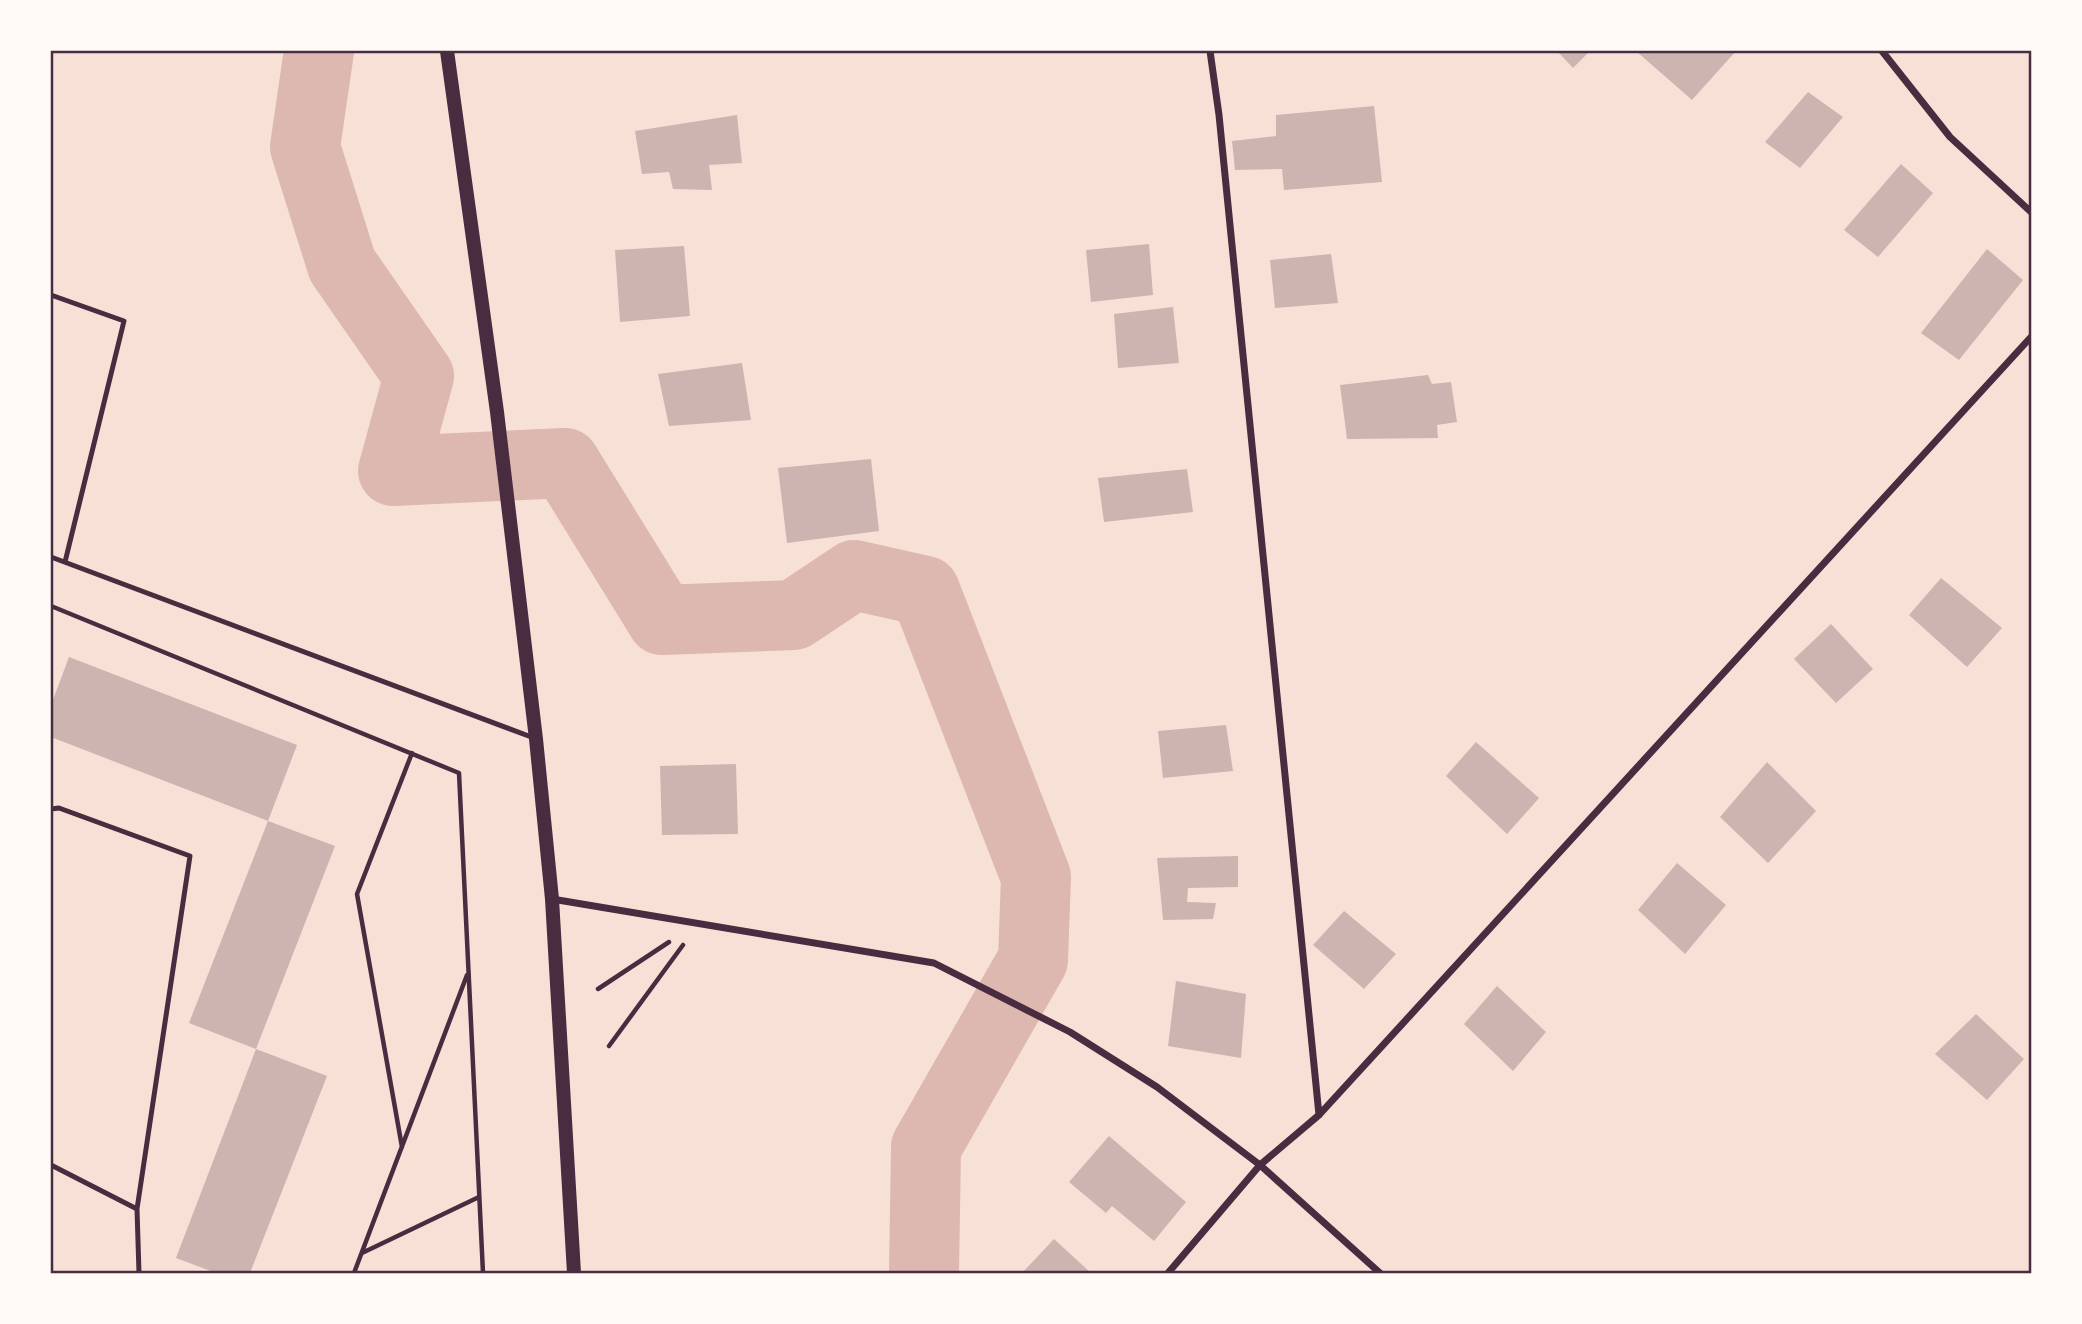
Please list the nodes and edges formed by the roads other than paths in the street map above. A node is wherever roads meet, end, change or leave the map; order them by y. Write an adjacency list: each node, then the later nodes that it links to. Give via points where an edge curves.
1 (447, 51): 9 (main road)
2 (1210, 51): 12 (street)
3 (1882, 51): 4 (street, via 1950,137)
4 (2031, 212)
5 (51, 295): 8 (lane, via 124,321)
6 (2031, 337): 12 (street)
7 (51, 557): 8 (lane)
8 (65, 562): 9 (lane)
9 (537, 739): 11 (main road)
10 (51, 809): 15 (lane, via 59,808 190,856)
11 (552, 899): 14 (street, via 934,962 1070,1032 1157,1087); 17 (main road)
12 (1319, 1115): 14 (street)
13 (51, 1165): 15 (lane)
14 (1260, 1165): 18 (street); 19 (street)
15 (137, 1209): 16 (lane)
16 (138, 1273)
17 (574, 1273)
18 (1168, 1273)
19 (1380, 1273)

